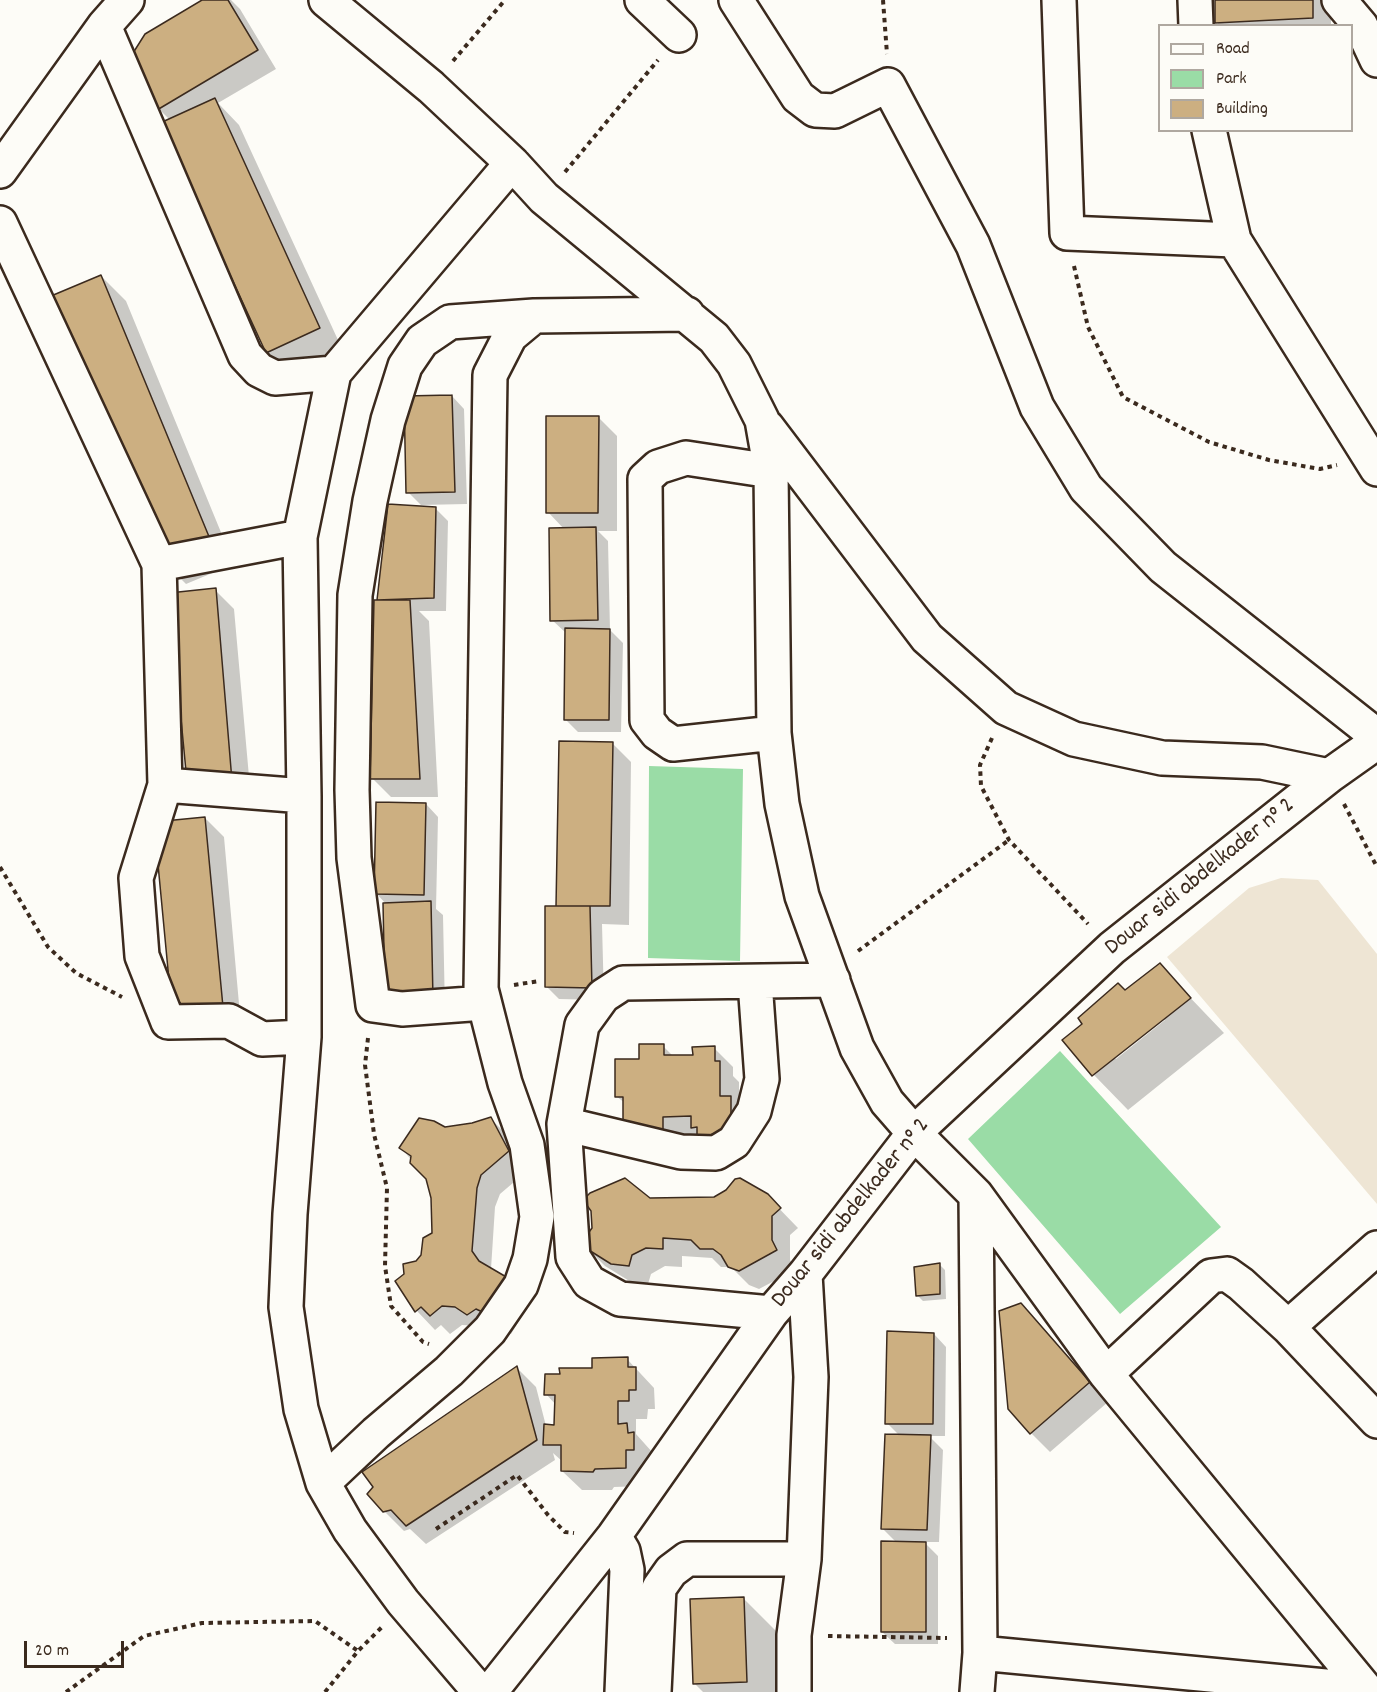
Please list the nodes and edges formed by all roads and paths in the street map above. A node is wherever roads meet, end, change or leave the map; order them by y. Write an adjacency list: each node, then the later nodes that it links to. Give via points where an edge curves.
1 (127, 0): 9 (street)
2 (326, 0): 13 (street)
3 (505, 0): 13 (path)
4 (642, 0): 10 (street)
5 (736, 0): 12 (street, via 798,97 815,110 835,111)
6 (883, 0): 12 (path)
7 (1059, 0): 19 (street)
8 (1339, 0): 11 (street, via 1361,26)
9 (104, 26): 16 (street); 23 (street, via 245,355 259,370 275,378)
10 (679, 35): 17 (path)
11 (1377, 60)
12 (888, 85): 31 (street, via 973,245 1037,407 1086,488 1163,567)
13 (431, 87): 15 (street)
14 (1209, 132): 20 (street)
15 (512, 163): 17 (street); 23 (street)
16 (0, 171)
17 (544, 198): 21 (street)
18 (0, 223): 28 (street)
19 (1066, 233): 20 (street); 25 (path, via 1088,327 1123,397 1209,442 1269,460 1320,469)
20 (1234, 240): 25 (street)
21 (687, 314): 22 (street); 24 (street, via 714,338 734,364)
22 (534, 316): 42 (street, via 510,336 490,375 480,989); 43 (street, via 450,322 422,341 405,366 388,420 370,501 355,606 354,858)
23 (334, 373): 27 (street)
24 (762, 420): 26 (street); 29 (street, via 927,638)
25 (1374, 464)
26 (771, 471): 30 (street); 30 (street, via 686,458 658,467 645,478 647,720 673,744)
27 (300, 537): 28 (street); 35 (street)
28 (159, 564): 34 (street)
29 (1006, 708): 33 (street, via 1074,739 1162,758 1262,762); 36 (path, via 980,765 981,786)
30 (774, 734): 40 (street, via 782,804 802,896)
31 (1377, 736)
32 (1377, 742): 33 (street, Douar sidi abdelkader n° 2)
33 (1329, 776): 38 (path); 39 (street, Douar sidi abdelkader n° 2)
34 (165, 785): 35 (street); 44 (street, via 136,878 142,956)
35 (304, 796): 45 (street)
36 (1009, 840): 39 (path); 40 (path)
37 (0, 867): 44 (path, via 48,947 76,972)
38 (1377, 867)
39 (1112, 948): 47 (street, Douar sidi abdelkader n° 2)
40 (841, 968): 41 (street); 47 (street, via 857,1048 887,1102)
41 (755, 982): 46 (street, via 623,983 603,996 582,1025); 46 (street, via 762,1078 754,1111 734,1142 716,1153 681,1152)
42 (484, 1003): 43 (street, via 402,1009); 53 (street, via 526,1145 537,1217 521,1286 490,1330)
43 (373, 1005): 53 (path, via 365,1065 374,1134 387,1188 385,1266 391,1306 423,1342)
44 (168, 1022): 45 (street, via 229,1021 262,1039)
45 (304, 1037): 56 (street, via 286,1307 301,1408)
46 (564, 1124): 51 (street, via 573,1257 589,1282 620,1299)
47 (914, 1133): 48 (street); 50 (street, Douar sidi abdelkader n° 2)
48 (976, 1195): 54 (street); 63 (street)
49 (1377, 1248): 52 (street)
50 (805, 1274): 51 (street, Douar sidi abdelkader n° 2); 60 (street, via 811,1377)
51 (771, 1313): 59 (street, Douar sidi abdelkader n° 2)
52 (1288, 1327): 54 (street, via 1227,1274 1211,1275); 55 (street)
53 (466, 1354): 56 (street)
54 (1106, 1374): 65 (street)
55 (1377, 1421)
56 (323, 1483): 61 (street, via 350,1530)
57 (436, 1529): 58 (path, via 517,1475)
58 (565, 1532)
59 (614, 1536): 69 (street, Douar sidi abdelkader n° 2); 70 (street, via 624,1551 627,1570)
60 (804, 1559): 62 (street); 71 (street, via 687,1559 671,1571 659,1588)
61 (404, 1602): 64 (path); 68 (street)
62 (794, 1635): 63 (path); 72 (street)
63 (980, 1646): 65 (street); 73 (street)
64 (358, 1651): 66 (path, via 315,1621 202,1623 144,1636); 67 (path)
65 (1367, 1691)
66 (66, 1692)
67 (325, 1692)
68 (480, 1692)
69 (490, 1692)
70 (622, 1692)
71 (654, 1692)
72 (794, 1692)
73 (977, 1692)

